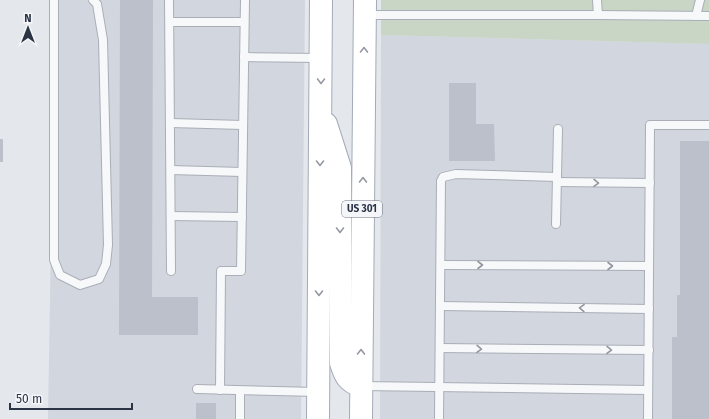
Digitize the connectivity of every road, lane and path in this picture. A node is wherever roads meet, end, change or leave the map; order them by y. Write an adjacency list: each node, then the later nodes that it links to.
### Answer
1 (54, 0): 2 (lane)
2 (94, 0)
3 (169, 0): 12 (lane)
4 (245, 0): 13 (lane)
5 (321, 0): 15 (main road)
6 (597, 0): 9 (lane)
7 (700, 0): 10 (lane)
8 (365, 8): 9 (lane); 35 (main road, US 301, one-way to 8)
9 (598, 15): 10 (lane)
10 (696, 16): 11 (lane)
11 (709, 16)
12 (170, 22): 13 (lane); 17 (lane)
13 (244, 22): 14 (lane)
14 (244, 57): 15 (lane); 18 (lane)
15 (321, 58): 16 (main road, one-way to 16)
16 (320, 110): 35 (main road, one-way to 35); 41 (main road, one-way to 41)
17 (171, 123): 18 (lane); 21 (lane)
18 (243, 125): 22 (lane)
19 (709, 125): 24 (lane)
20 (558, 129): 23 (lane)
21 (171, 170): 22 (lane); 25 (lane)
22 (242, 172): 26 (lane)
23 (557, 180): 24 (lane, one-way to 24); 27 (lane); 28 (lane)
24 (650, 183): 29 (lane)
25 (171, 216): 26 (lane); 30 (lane)
26 (242, 217): 38 (lane)
27 (556, 224)
28 (441, 265): 29 (lane, one-way to 29); 31 (lane)
29 (649, 266): 32 (lane)
30 (171, 271)
31 (441, 306): 32 (lane, one-way to 31); 33 (lane)
32 (649, 309): 34 (lane)
33 (440, 348): 34 (lane, one-way to 34); 36 (lane)
34 (649, 350): 39 (lane)
35 (360, 386): 36 (lane); 44 (main road, US 301)
36 (440, 388): 39 (lane); 45 (lane)
37 (198, 389): 38 (lane)
38 (220, 390): 40 (lane)
39 (648, 390): 46 (lane)
40 (240, 391): 41 (lane); 42 (lane)
41 (319, 392): 43 (main road)
42 (240, 419)
43 (318, 419)
44 (361, 419)
45 (440, 419)
46 (648, 419)

